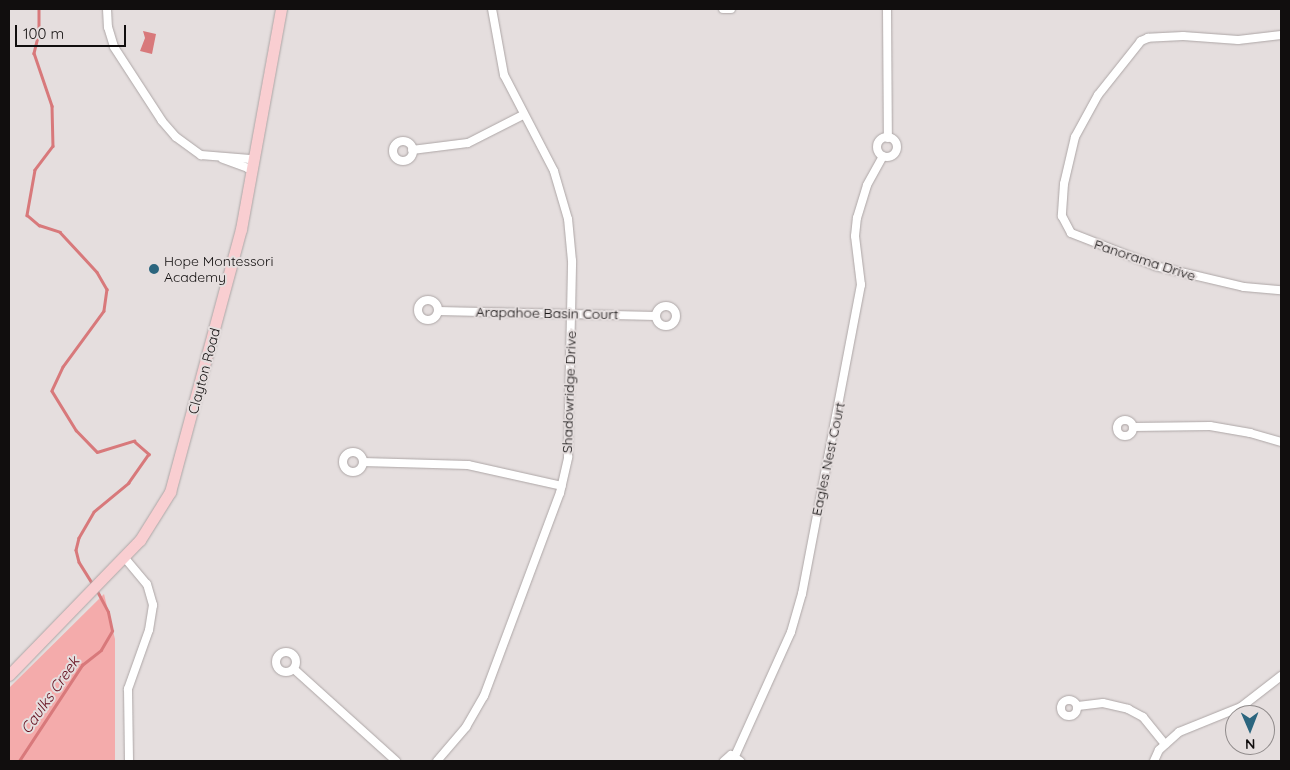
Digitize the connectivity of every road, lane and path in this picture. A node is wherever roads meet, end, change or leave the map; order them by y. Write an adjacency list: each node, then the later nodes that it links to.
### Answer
1 (107, 9): 12 (street)
2 (281, 9): 12 (main road, Clayton Road)
3 (492, 9): 8 (street, Shadowridge Drive)
4 (723, 9): 5 (street)
5 (731, 9)
6 (887, 9): 9 (street, Eagles Nest Court)
7 (1281, 35): 13 (street, Panorama Drive)
8 (523, 115): 10 (street); 15 (street, Shadowridge Drive)
9 (888, 138): 11 (street, Eagles Nest Court); 11 (street, Eagles Nest Court)
10 (412, 150)
11 (883, 156): 27 (street, Eagles Nest Court)
12 (254, 165): 21 (main road, Clayton Road)
13 (1281, 290)
14 (438, 311): 15 (street, Arapahoe Basin Court)
15 (571, 314): 16 (street, Arapahoe Basin Court); 20 (street, Shadowridge Drive)
16 (656, 316)
17 (1133, 427): 18 (street)
18 (1281, 442)
19 (363, 462): 20 (street)
20 (562, 486): 30 (street, Shadowridge Drive)
21 (124, 557): 23 (main road, Clayton Road); 28 (street)
22 (295, 670): 29 (street)
23 (9, 676)
24 (1281, 676): 26 (street)
25 (1078, 706): 26 (street)
26 (1165, 744): 32 (street)
27 (738, 758): 31 (street, Eagles Nest Court)
28 (130, 761)
29 (396, 761)
30 (437, 761)
31 (724, 761)
32 (1154, 761)

